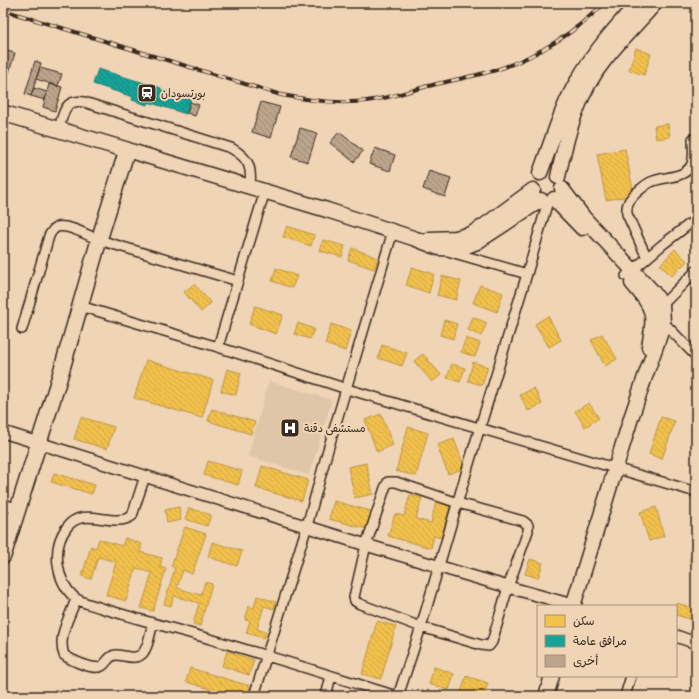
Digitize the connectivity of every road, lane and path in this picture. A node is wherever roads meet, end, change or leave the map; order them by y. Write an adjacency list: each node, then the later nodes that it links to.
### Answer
1 (638, 3): 9 (main road)
2 (655, 3): 9 (main road)
3 (3, 113): 4 (highway)
4 (59, 129): 6 (highway); 7 (street)
5 (693, 139): 16 (street)
6 (127, 150): 7 (main road); 14 (highway)
7 (250, 186): 8 (main road)
8 (265, 191): 11 (main road); 20 (street)
9 (550, 193): 12 (main road); 18 (main road); 19 (street)
10 (696, 220): 16 (street)
11 (393, 231): 13 (main road); 26 (street)
12 (474, 238): 13 (main road); 15 (main road)
13 (416, 239): 15 (main road)
14 (99, 240): 20 (street); 21 (highway); 23 (street)
15 (439, 248): 19 (street)
16 (647, 258): 18 (street)
17 (696, 271): 22 (street)
18 (630, 273): 22 (main road)
19 (527, 274): 27 (street)
20 (238, 281): 24 (street)
21 (80, 306): 24 (street); 29 (highway)
22 (659, 314): 25 (street); 30 (main road)
23 (22, 329)
24 (218, 347): 26 (street)
25 (696, 356)
26 (347, 389): 27 (street); 36 (street)
27 (480, 427): 30 (street); 33 (street)
28 (3, 432): 29 (street)
29 (38, 443): 31 (street); 35 (highway)
30 (615, 469): 32 (street); 43 (main road)
31 (145, 476): 36 (street); 41 (street)
32 (696, 492)
33 (458, 503): 37 (street); 39 (street); 40 (street)
34 (3, 504): 35 (street)
35 (17, 508): 38 (highway)
36 (307, 526): 37 (street); 48 (street)
37 (366, 545): 39 (street); 45 (street)
38 (3, 556)
39 (439, 566): 40 (street); 45 (street)
40 (508, 587): 42 (street); 45 (street)
41 (76, 599): 44 (street); 44 (street)
42 (571, 605)
43 (574, 605)
44 (153, 623): 48 (street)
45 (421, 627): 54 (street)
46 (677, 636): 47 (street)
47 (696, 643)
48 (267, 656): 49 (street); 52 (street)
49 (331, 676): 53 (street); 54 (street)
50 (552, 677): 55 (main road)
51 (631, 677): 56 (street)
52 (254, 696)
53 (326, 696)
54 (397, 696)
55 (546, 696)
56 (625, 696)

